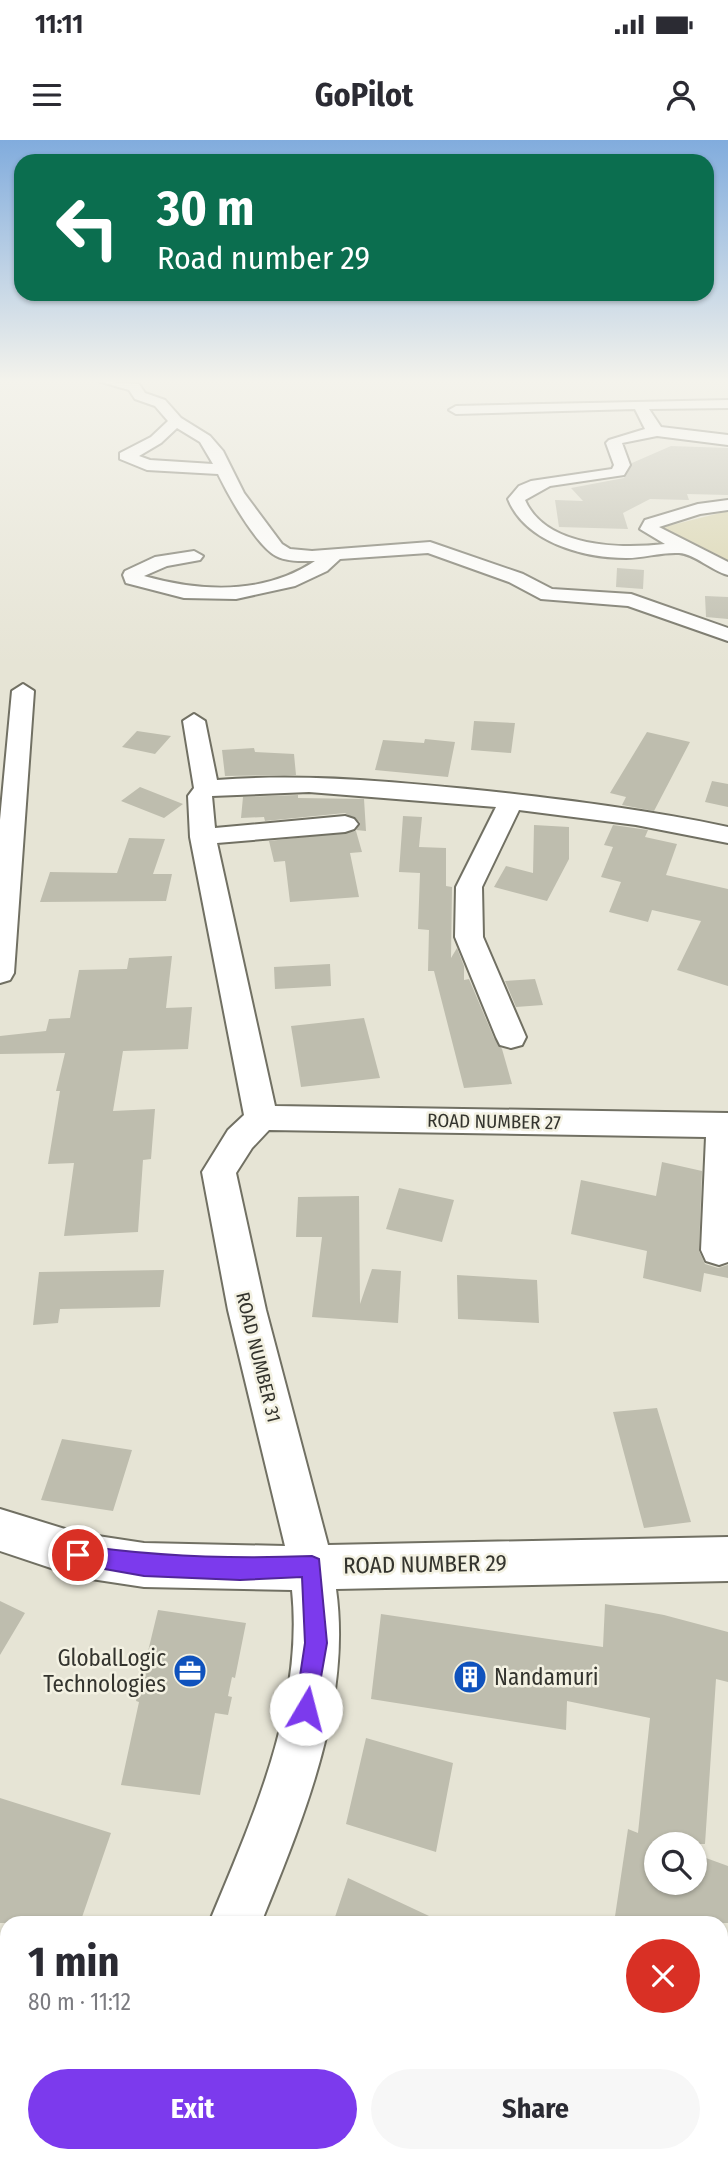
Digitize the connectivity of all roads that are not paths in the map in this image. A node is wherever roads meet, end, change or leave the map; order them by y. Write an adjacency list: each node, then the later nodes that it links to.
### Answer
1 (227, 475): 7 (street)
2 (594, 475): 6 (street)
3 (659, 501): 5 (street)
4 (728, 505): 5 (street)
5 (698, 509): 6 (street)
6 (681, 547): 9 (street)
7 (335, 554): 8 (street); 10 (street)
8 (194, 556)
9 (728, 569)
10 (728, 635)
11 (23, 691): 14 (street)
12 (194, 722): 13 (street)
13 (203, 792): 15 (street); 18 (street)
14 (7, 800): 19 (street)
15 (511, 801): 17 (street); 20 (street)
16 (345, 824): 18 (street)
17 (728, 835)
18 (203, 837): 21 (street)
19 (0, 973)
20 (510, 1037)
21 (261, 1118): 22 (street, ROAD NUMBER 27); 26 (street, ROAD NUMBER 31)
22 (726, 1125): 23 (street)
23 (719, 1250)
24 (0, 1530): 26 (street, ROAD NUMBER 29)
25 (728, 1559): 26 (street, ROAD NUMBER 29)
26 (312, 1566): 27 (street, ROAD NUMBER 31)
27 (238, 1916)

